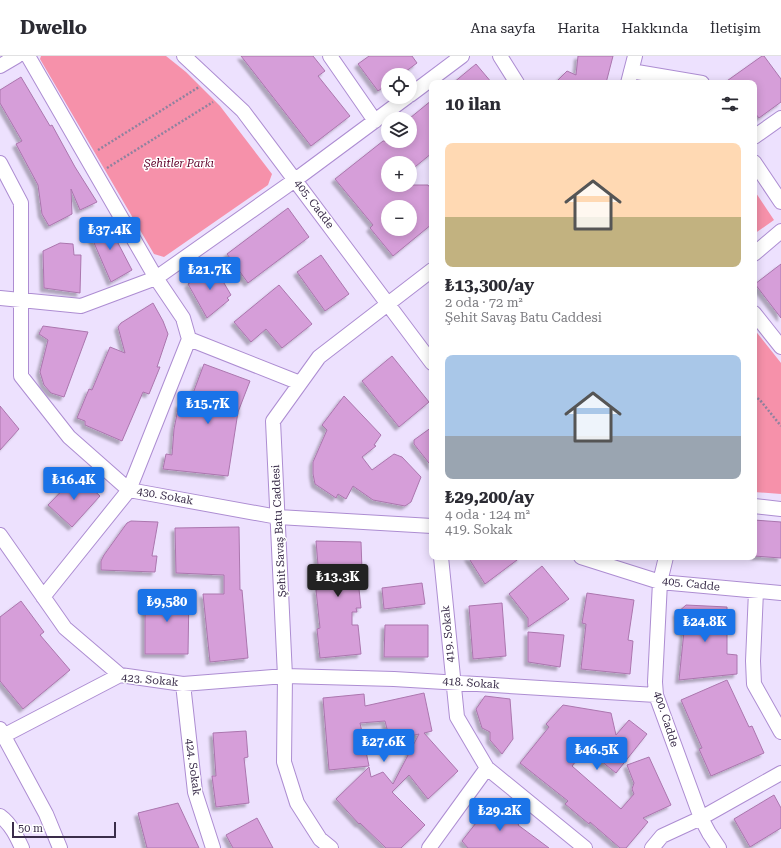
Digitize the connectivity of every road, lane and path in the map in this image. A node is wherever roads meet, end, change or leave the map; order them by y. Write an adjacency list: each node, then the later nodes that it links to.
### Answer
1 (17, 56): 8 (street)
2 (28, 56): 21 (street)
3 (184, 56): 10 (street, 405. Cadde)
4 (330, 56): 19 (street)
5 (462, 56): 11 (street)
6 (500, 56): 12 (street)
7 (635, 56): 9 (street)
8 (0, 66)
9 (629, 77): 13 (street)
10 (209, 80): 16 (street, 405. Cadde); 21 (path)
11 (430, 80)
12 (515, 80)
13 (666, 80)
14 (429, 81): 15 (street)
15 (417, 90)
16 (225, 95): 24 (path); 25 (street, 405. Cadde)
17 (398, 104): 19 (street)
18 (781, 118): 20 (street)
19 (375, 121): 25 (street)
20 (757, 135)
21 (87, 156): 24 (street)
22 (0, 163): 32 (street, 430. Sokak)
23 (757, 166): 26 (street)
24 (97, 175): 30 (street)
25 (295, 180): 30 (street); 33 (street, 405. Cadde)
26 (781, 202)
27 (781, 231): 28 (street)
28 (757, 251)
29 (429, 272): 33 (street, Şehit Savaş Batu Caddesi)
30 (156, 278): 32 (street); 35 (street)
31 (0, 298): 32 (street)
32 (20, 299): 41 (street, 430. Sokak)
33 (388, 304): 37 (street, 405. Cadde); 38 (street, Şehit Savaş Batu Caddesi)
34 (757, 317): 36 (street)
35 (190, 339): 38 (street); 41 (street)
36 (781, 347)
37 (429, 359)
38 (300, 383): 44 (street, Şehit Savaş Batu Caddesi)
39 (757, 398): 40 (path)
40 (781, 426)
41 (129, 490): 44 (street, 430. Sokak); 53 (street)
42 (757, 506): 43 (street)
43 (781, 509)
44 (278, 517): 45 (street, 430. Sokak); 55 (street, Şehit Savaş Batu Caddesi)
45 (429, 526)
46 (0, 535): 53 (street)
47 (441, 560): 56 (street, 419. Sokak)
48 (590, 560): 50 (street, 405. Cadde)
49 (665, 560): 50 (street, 400. Cadde)
50 (660, 582): 51 (street, 405. Cadde); 58 (street, 400. Cadde)
51 (756, 591): 52 (street, 405. Cadde); 60 (street)
52 (781, 593)
53 (43, 597): 54 (street)
54 (120, 675): 57 (street, 423. Sokak); 59 (street, 423. Sokak)
55 (285, 676): 56 (street, 418. Sokak); 57 (street, 423. Sokak); 68 (street, Şehit Savaş Batu Caddesi)
56 (452, 682): 58 (street, 418. Sokak); 61 (street, 419. Sokak)
57 (183, 684): 67 (street, 424. Sokak)
58 (656, 695): 64 (street, 400. Cadde)
59 (2, 732): 66 (street)
60 (781, 732)
61 (487, 768): 69 (street); 70 (street, 419. Sokak)
62 (781, 773): 64 (street)
63 (0, 816): 65 (street)
64 (701, 818): 71 (street); 72 (street, 400. Cadde)
65 (22, 848)
66 (60, 848)
67 (213, 848)
68 (331, 848)
69 (429, 848)
70 (585, 848)
71 (652, 848)
72 (719, 848)

